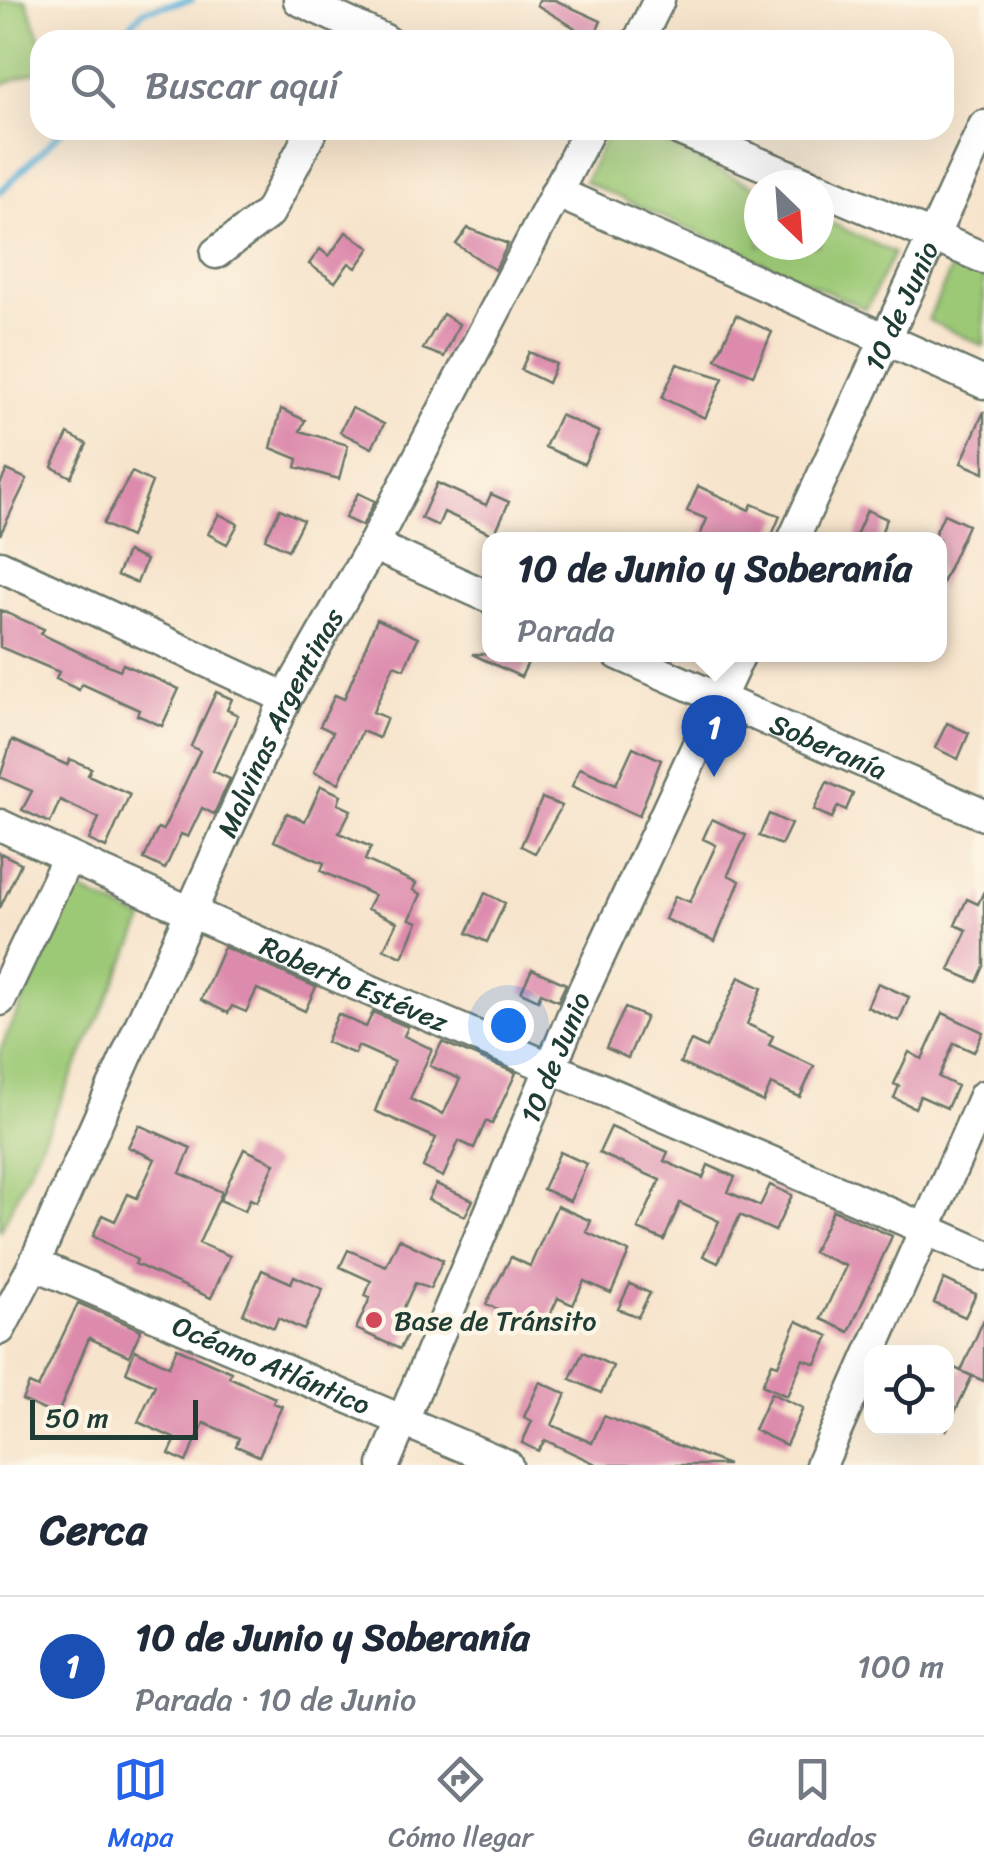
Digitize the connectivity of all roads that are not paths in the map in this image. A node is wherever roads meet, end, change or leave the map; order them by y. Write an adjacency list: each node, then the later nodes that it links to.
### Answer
1 (299, 0): 3 (street)
2 (659, 0): 4 (street)
3 (355, 30)
4 (644, 30)
5 (984, 126): 12 (street, 10 de Junio)
6 (307, 140): 13 (street)
7 (584, 140): 10 (street, Malvinas Argentinas)
8 (704, 140): 9 (street)
9 (775, 170)
10 (556, 192): 15 (street); 18 (street, Malvinas Argentinas)
11 (834, 194): 12 (street)
12 (936, 237): 14 (street); 15 (street, 10 de Junio)
13 (216, 253)
14 (984, 258)
15 (885, 342): 16 (street); 17 (street, 10 de Junio)
16 (984, 383)
17 (798, 532)
18 (373, 545): 20 (street); 23 (street, Malvinas Argentinas)
19 (0, 566): 23 (street)
20 (482, 594)
21 (636, 662): 24 (street, Soberanía)
22 (736, 662): 24 (street, 10 de Junio)
23 (286, 698): 28 (street, Malvinas Argentinas)
24 (719, 700): 25 (street, Soberanía); 30 (street, 10 de Junio)
25 (984, 814)
26 (0, 825): 27 (street, Roberto Estévez)
27 (68, 857): 28 (street, Roberto Estévez); 29 (street)
28 (188, 911): 30 (street, Roberto Estévez); 34 (street, Malvinas Argentinas)
29 (0, 1000)
30 (551, 1064): 32 (street, Roberto Estévez); 36 (street, 10 de Junio)
31 (984, 1096): 32 (street)
32 (923, 1228): 33 (street, Roberto Estévez); 39 (street)
33 (984, 1256)
34 (34, 1264): 35 (street, Malvinas Argentinas); 36 (street, Océano Atlántico)
35 (0, 1329)
36 (404, 1420): 37 (street, 10 de Junio); 38 (street, Océano Atlántico)
37 (384, 1465)
38 (507, 1465)
39 (821, 1465)

